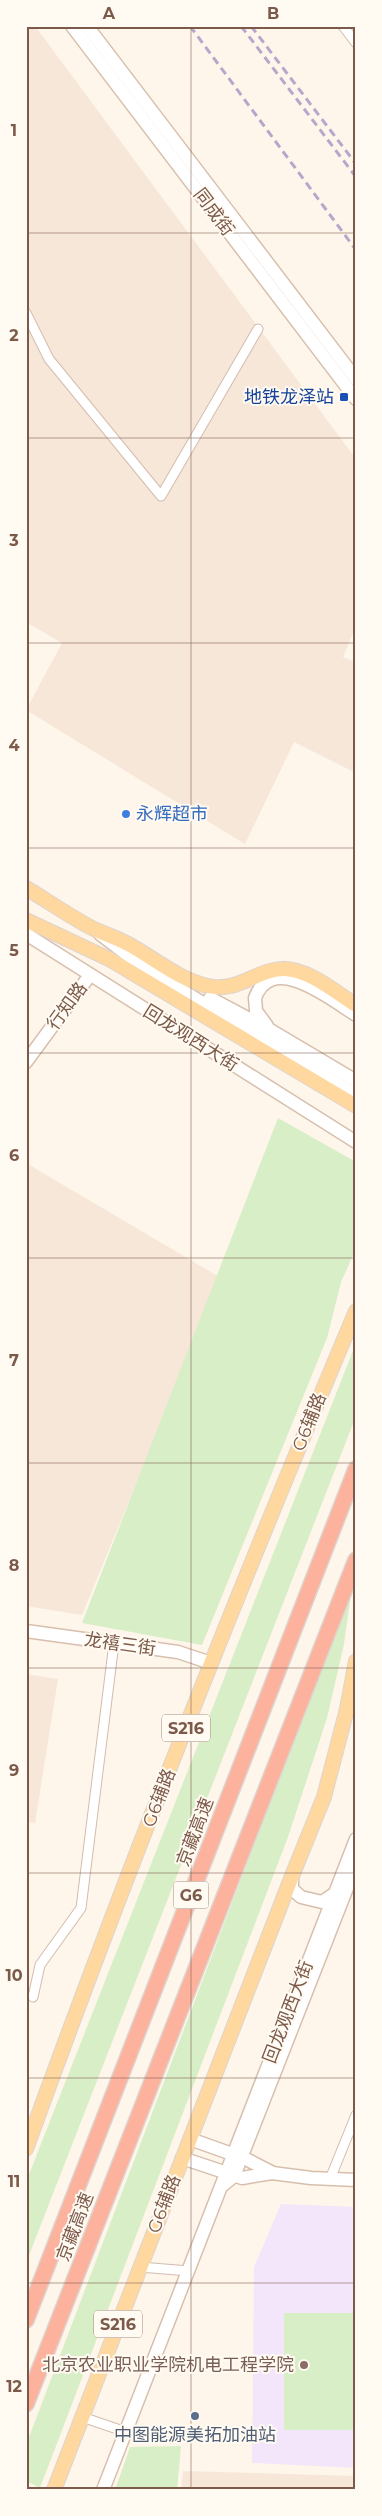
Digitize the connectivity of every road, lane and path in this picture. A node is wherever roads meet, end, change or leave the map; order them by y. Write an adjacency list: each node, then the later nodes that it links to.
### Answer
1 (72, 26): 8 (main road, 同成街)
2 (87, 26): 7 (main road, 同成街)
3 (343, 26): 4 (street)
4 (356, 43)
5 (26, 313): 6 (street)
6 (258, 329)
7 (356, 379)
8 (356, 398)
9 (26, 888): 11 (main road, 回龙观西大街)
10 (26, 920): 21 (main road, 回龙观西大街)
11 (83, 922): 13 (main road, 回龙观西大街); 15 (main road)
12 (26, 934): 14 (main road, 回龙观西大街)
13 (100, 935): 17 (main road, 回龙观西大街); 20 (main road, 回龙观西大街)
14 (90, 975): 18 (main road, 行知路); 22 (main road, 回龙观西大街)
15 (356, 1005)
16 (356, 1015): 17 (main road)
17 (270, 1030): 19 (main road, 回龙观西大街)
18 (26, 1062)
19 (356, 1081)
20 (356, 1094)
21 (356, 1106)
22 (356, 1142)
23 (356, 1311): 29 (main road, G6辅路 / S216)
24 (356, 1469): 46 (highway, 京藏高速 / G6)
25 (356, 1560): 47 (highway, 京藏高速 / G6)
26 (26, 1631): 27 (main road, 龙禧三街)
27 (114, 1643): 29 (main road, 龙禧三街); 34 (street)
28 (356, 1661): 32 (main road, G6辅路 / S216)
29 (211, 1663): 37 (main road, G6辅路 / S216)
30 (356, 1839): 33 (main road, 回龙观西大街)
31 (356, 1865): 38 (main road, 回龙观西大街)
32 (292, 1876): 33 (main road); 36 (main road, G6辅路 / S216)
33 (335, 1891): 38 (main road, 回龙观西大街)
34 (33, 1997)
35 (356, 2115): 42 (street)
36 (190, 2138): 38 (main road); 39 (main road, G6辅路 / S216)
37 (26, 2149)
38 (237, 2156): 40 (main road); 41 (main road, 回龙观西大街)
39 (182, 2158): 41 (main road); 44 (main road, G6辅路 / S216)
40 (277, 2174): 41 (main road); 42 (main road)
41 (227, 2178): 45 (main road, 回龙观西大街)
42 (330, 2179): 43 (main road)
43 (356, 2180)
44 (140, 2267): 45 (street); 48 (main road, G6辅路 / S216)
45 (189, 2271): 49 (main road, 回龙观西大街)
46 (26, 2320)
47 (26, 2404)
48 (82, 2417): 49 (street); 50 (main road, G6辅路 / S216)
49 (126, 2432): 51 (main road, 回龙观西大街)
50 (54, 2490)
51 (103, 2490)

